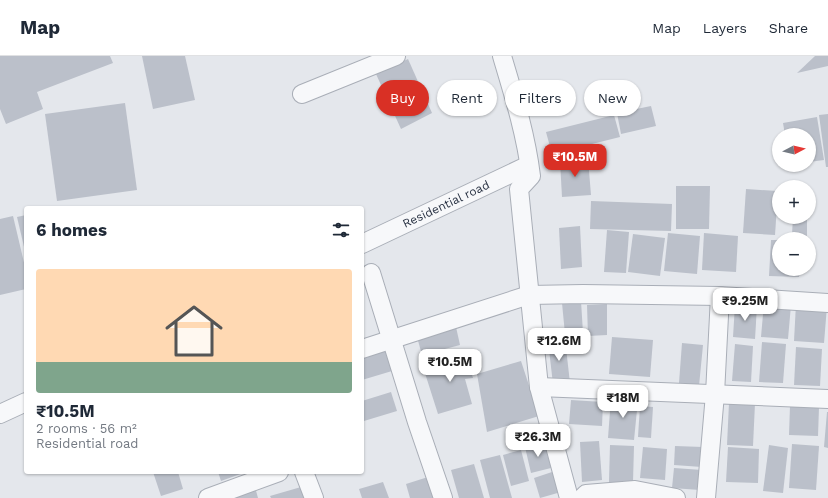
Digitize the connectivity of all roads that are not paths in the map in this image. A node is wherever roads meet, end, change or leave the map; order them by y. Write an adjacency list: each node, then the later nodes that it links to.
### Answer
1 (396, 56): 3 (street)
2 (502, 56): 4 (street)
3 (302, 94)
4 (529, 165): 5 (street, Residential road); 7 (street)
5 (364, 243)
6 (371, 273): 10 (street)
7 (529, 296): 8 (street); 10 (street); 12 (street)
8 (720, 296): 9 (street); 13 (street)
9 (828, 303)
10 (392, 339): 11 (street); 21 (street)
11 (364, 348)
12 (539, 387): 13 (street); 22 (street)
13 (715, 394): 14 (street); 25 (street)
14 (828, 399)
15 (24, 403): 16 (street)
16 (0, 414)
17 (274, 474): 19 (street)
18 (305, 474): 20 (street)
19 (208, 498)
20 (314, 498)
21 (443, 498)
22 (569, 498)
23 (582, 498): 24 (street)
24 (676, 498)
25 (706, 498)

